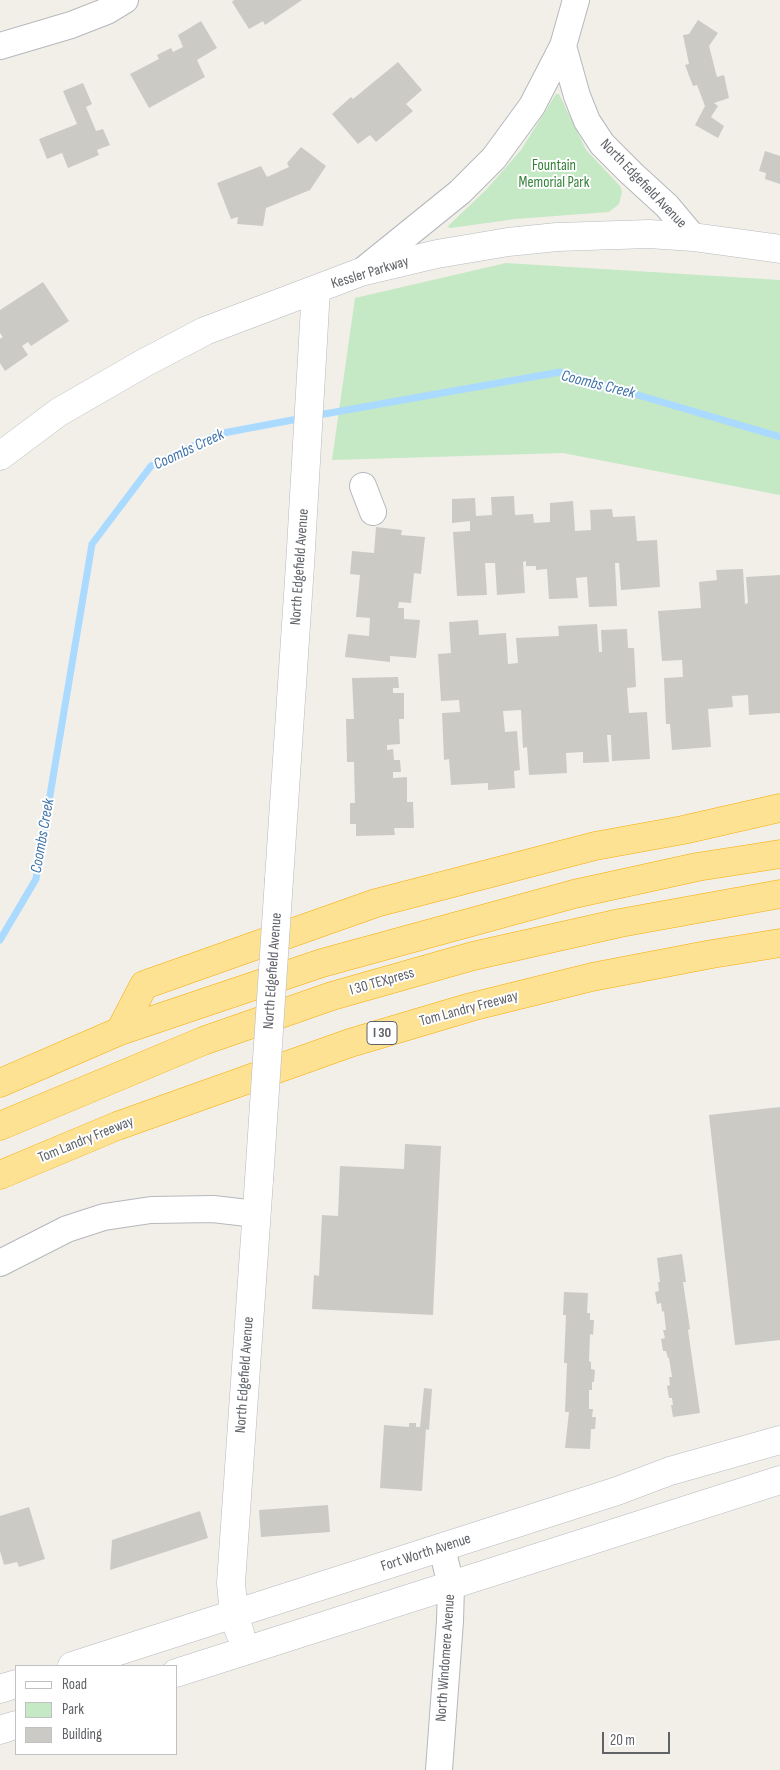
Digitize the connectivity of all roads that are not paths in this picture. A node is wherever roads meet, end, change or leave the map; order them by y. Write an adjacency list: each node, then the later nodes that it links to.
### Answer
1 (125, 0): 3 (street)
2 (576, 0): 4 (street)
3 (0, 46)
4 (563, 46): 5 (street, North Edgefield Avenue); 7 (street)
5 (693, 237): 6 (street, Kessler Parkway); 7 (street, Kessler Parkway)
6 (780, 249)
7 (361, 272): 8 (street, Kessler Parkway)
8 (316, 289): 9 (street, Kessler Parkway); 20 (street, North Edgefield Avenue, bridge)
9 (0, 456)
10 (363, 486): 11 (street)
11 (373, 512)
12 (780, 808): 16 (highway)
13 (780, 854): 16 (highway)
14 (780, 894): 18 (highway, I 30 TEXpress)
15 (780, 942): 19 (highway, Tom Landry Freeway / I 30)
16 (120, 1030): 17 (highway)
17 (0, 1083)
18 (0, 1126)
19 (0, 1175)
20 (256, 1214): 21 (street); 28 (street, North Edgefield Avenue)
21 (0, 1263)
22 (780, 1440): 23 (street, Fort Worth Avenue)
23 (670, 1472): 25 (street); 26 (street, Fort Worth Avenue)
24 (780, 1480): 25 (street)
25 (682, 1510): 27 (street)
26 (442, 1548): 27 (street, North Windomere Avenue); 28 (street, Fort Worth Avenue)
27 (451, 1586): 29 (street); 36 (street, North Windomere Avenue)
28 (234, 1615): 29 (street, North Edgefield Avenue); 30 (street, Fort Worth Avenue)
29 (246, 1651): 31 (street)
30 (75, 1665)
31 (178, 1672)
32 (15, 1684): 33 (street)
33 (0, 1689)
34 (15, 1725): 35 (street)
35 (0, 1730)
36 (438, 1770)

